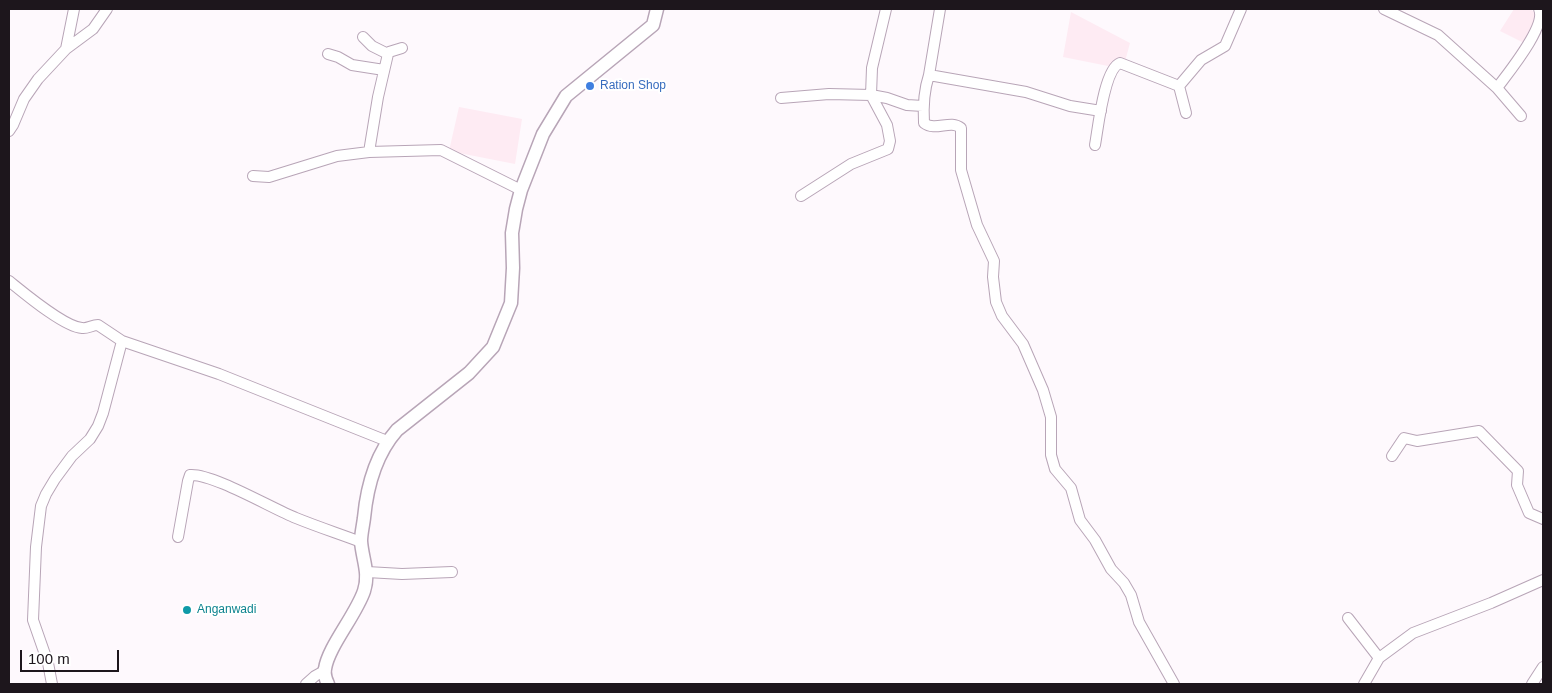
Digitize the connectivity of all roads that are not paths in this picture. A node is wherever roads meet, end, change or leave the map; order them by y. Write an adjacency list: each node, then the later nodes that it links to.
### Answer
1 (74, 9): 11 (street)
2 (107, 9): 11 (street)
3 (657, 9): 28 (main road)
4 (886, 9): 18 (street)
5 (940, 9): 15 (street)
6 (1241, 9): 16 (street)
7 (1384, 9): 17 (street)
8 (1539, 9): 17 (street)
9 (363, 37): 13 (street)
10 (402, 48): 13 (street)
11 (66, 49): 24 (street)
12 (328, 54): 14 (street)
13 (388, 54): 14 (street)
14 (384, 70): 26 (street)
15 (930, 75): 20 (street); 21 (street)
16 (1179, 86): 21 (street); 22 (street)
17 (1497, 88): 23 (street)
18 (871, 95): 19 (street); 20 (street); 29 (street)
19 (781, 98)
20 (923, 106): 47 (street)
21 (1101, 111): 25 (street)
22 (1186, 113)
23 (1522, 116)
24 (9, 131)
25 (1095, 145)
26 (369, 152): 27 (street); 28 (street)
27 (253, 176)
28 (521, 190): 32 (main road)
29 (801, 196)
30 (9, 281): 31 (street)
31 (122, 341): 32 (street); 44 (street)
32 (387, 441): 36 (main road)
33 (1392, 456): 34 (street)
34 (1543, 519)
35 (178, 537): 36 (street)
36 (361, 542): 37 (main road)
37 (367, 572): 38 (street); 43 (main road)
38 (452, 572)
39 (1543, 580): 41 (street)
40 (1348, 618): 41 (street)
41 (1379, 658): 48 (street)
42 (1543, 667): 49 (street)
43 (324, 671): 45 (street); 46 (main road)
44 (52, 684)
45 (306, 684)
46 (328, 684)
47 (1174, 684)
48 (1364, 684)
49 (1532, 684)

